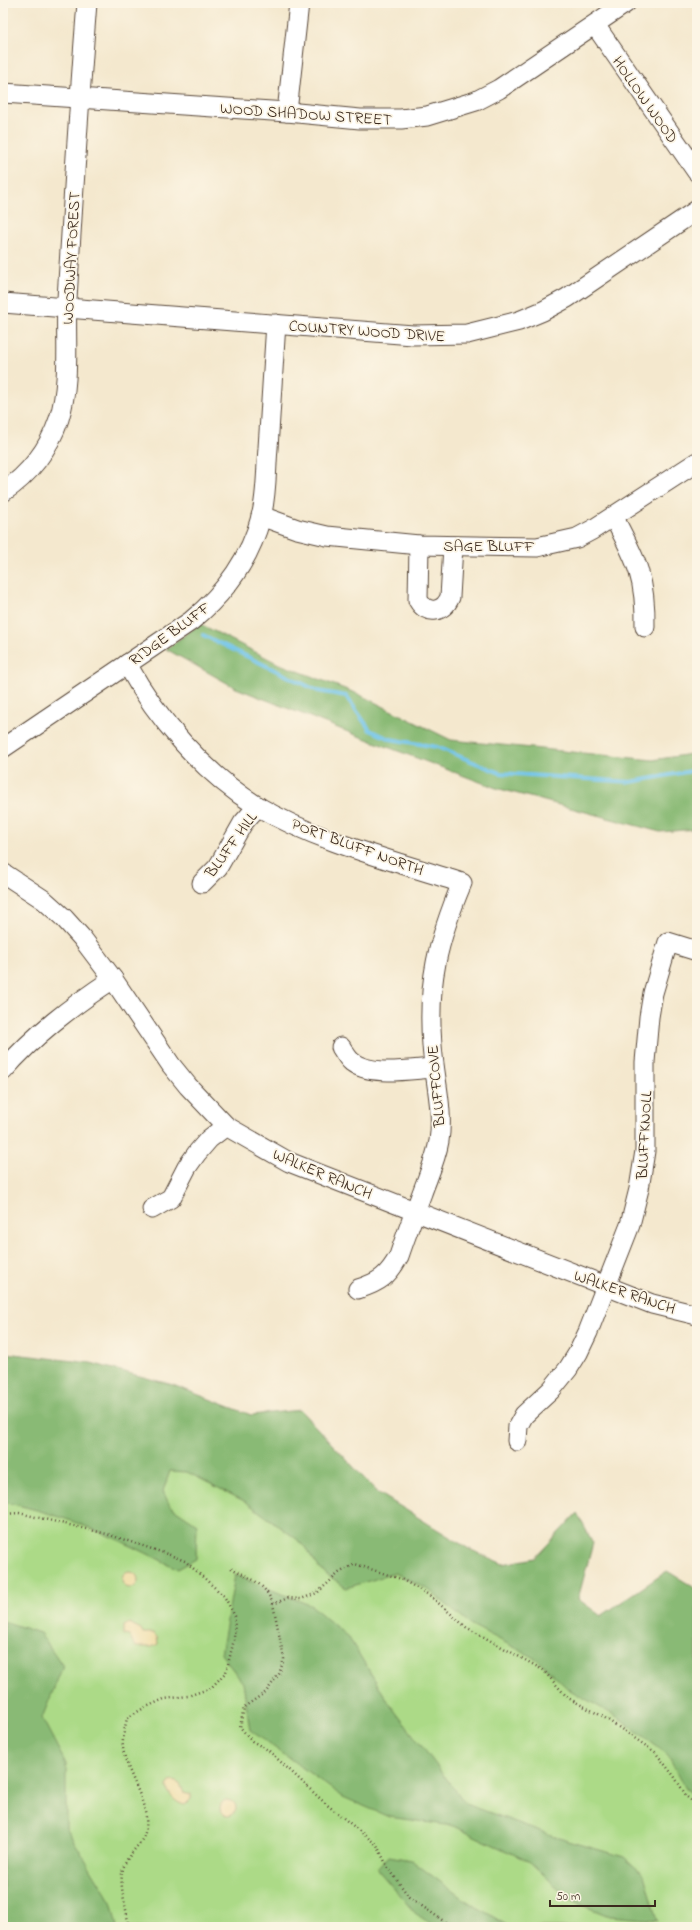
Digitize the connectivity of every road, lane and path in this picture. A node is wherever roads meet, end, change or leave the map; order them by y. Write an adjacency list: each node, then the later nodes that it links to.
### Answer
1 (87, 3): 6 (street, WOODWAY FOREST)
2 (299, 3): 7 (street)
3 (626, 3): 4 (street, WOOD SHADOW STREET)
4 (595, 25): 7 (street, WOOD SHADOW STREET); 8 (street, HOLLOW WOOD)
5 (3, 93): 6 (street, WOOD SHADOW STREET)
6 (80, 99): 7 (street, WOOD SHADOW STREET); 11 (street, WOODWAY FOREST)
7 (287, 112)
8 (697, 172)
9 (697, 210): 12 (street, COUNTRY WOOD DRIVE)
10 (3, 303): 11 (street, COUNTRY WOOD DRIVE)
11 (67, 308): 12 (street, COUNTRY WOOD DRIVE); 14 (street, WOODWAY FOREST)
12 (276, 324): 15 (street, RIDGE BLUFF)
13 (697, 462): 16 (street, SAGE BLUFF)
14 (3, 492)
15 (261, 516): 17 (street, SAGE BLUFF); 20 (street, RIDGE BLUFF)
16 (614, 518): 18 (street, SAGE BLUFF); 19 (street)
17 (419, 545): 18 (street, SAGE BLUFF); 18 (street)
18 (453, 546)
19 (645, 627)
20 (127, 664): 21 (street, RIDGE BLUFF); 22 (street, PORT BLUFF NORTH)
21 (3, 748)
22 (258, 806): 24 (street, BLUFF HILL); 25 (street, PORT BLUFF NORTH)
23 (3, 873): 27 (street, WALKER RANCH)
24 (202, 883)
25 (462, 883): 29 (street, BLUFFCOVE)
26 (697, 951): 34 (street, BLUFFKNOLL)
27 (113, 979): 30 (street); 31 (street, WALKER RANCH)
28 (341, 1047): 29 (street)
29 (434, 1068): 33 (street, BLUFFCOVE)
30 (3, 1071)
31 (226, 1126): 32 (street); 33 (street, WALKER RANCH)
32 (152, 1210)
33 (415, 1211): 34 (street, WALKER RANCH); 35 (street, BLUFFCOVE)
34 (607, 1286): 36 (street, WALKER RANCH); 37 (street, BLUFFKNOLL)
35 (358, 1289)
36 (697, 1315)
37 (517, 1441)
38 (3, 1514): 42 (path)
39 (231, 1568): 40 (path)
40 (273, 1604): 41 (path); 43 (path)
41 (697, 1805)
42 (128, 1927)
43 (452, 1927)

